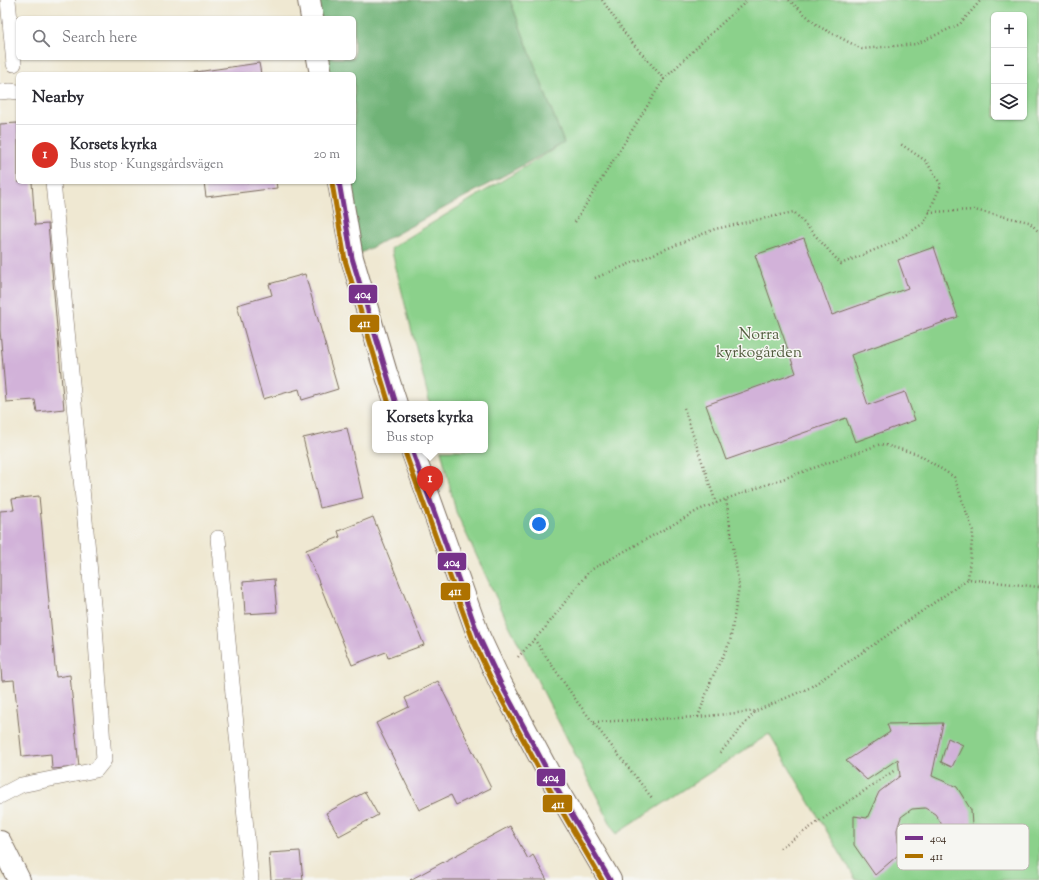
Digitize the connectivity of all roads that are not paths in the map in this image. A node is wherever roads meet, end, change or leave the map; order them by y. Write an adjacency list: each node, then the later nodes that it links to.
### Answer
1 (8, 0): 5 (lane)
2 (308, 0): 3 (street)
3 (312, 16)
4 (318, 60): 6 (street)
5 (14, 64)
6 (321, 72)
7 (0, 92): 8 (lane)
8 (16, 92)
9 (53, 184): 14 (lane)
10 (339, 184): 11 (street)
11 (395, 401)
12 (413, 453): 18 (street)
13 (218, 538): 17 (lane)
14 (0, 796)
15 (0, 842): 16 (street)
16 (19, 880)
17 (251, 880)
18 (610, 880)

